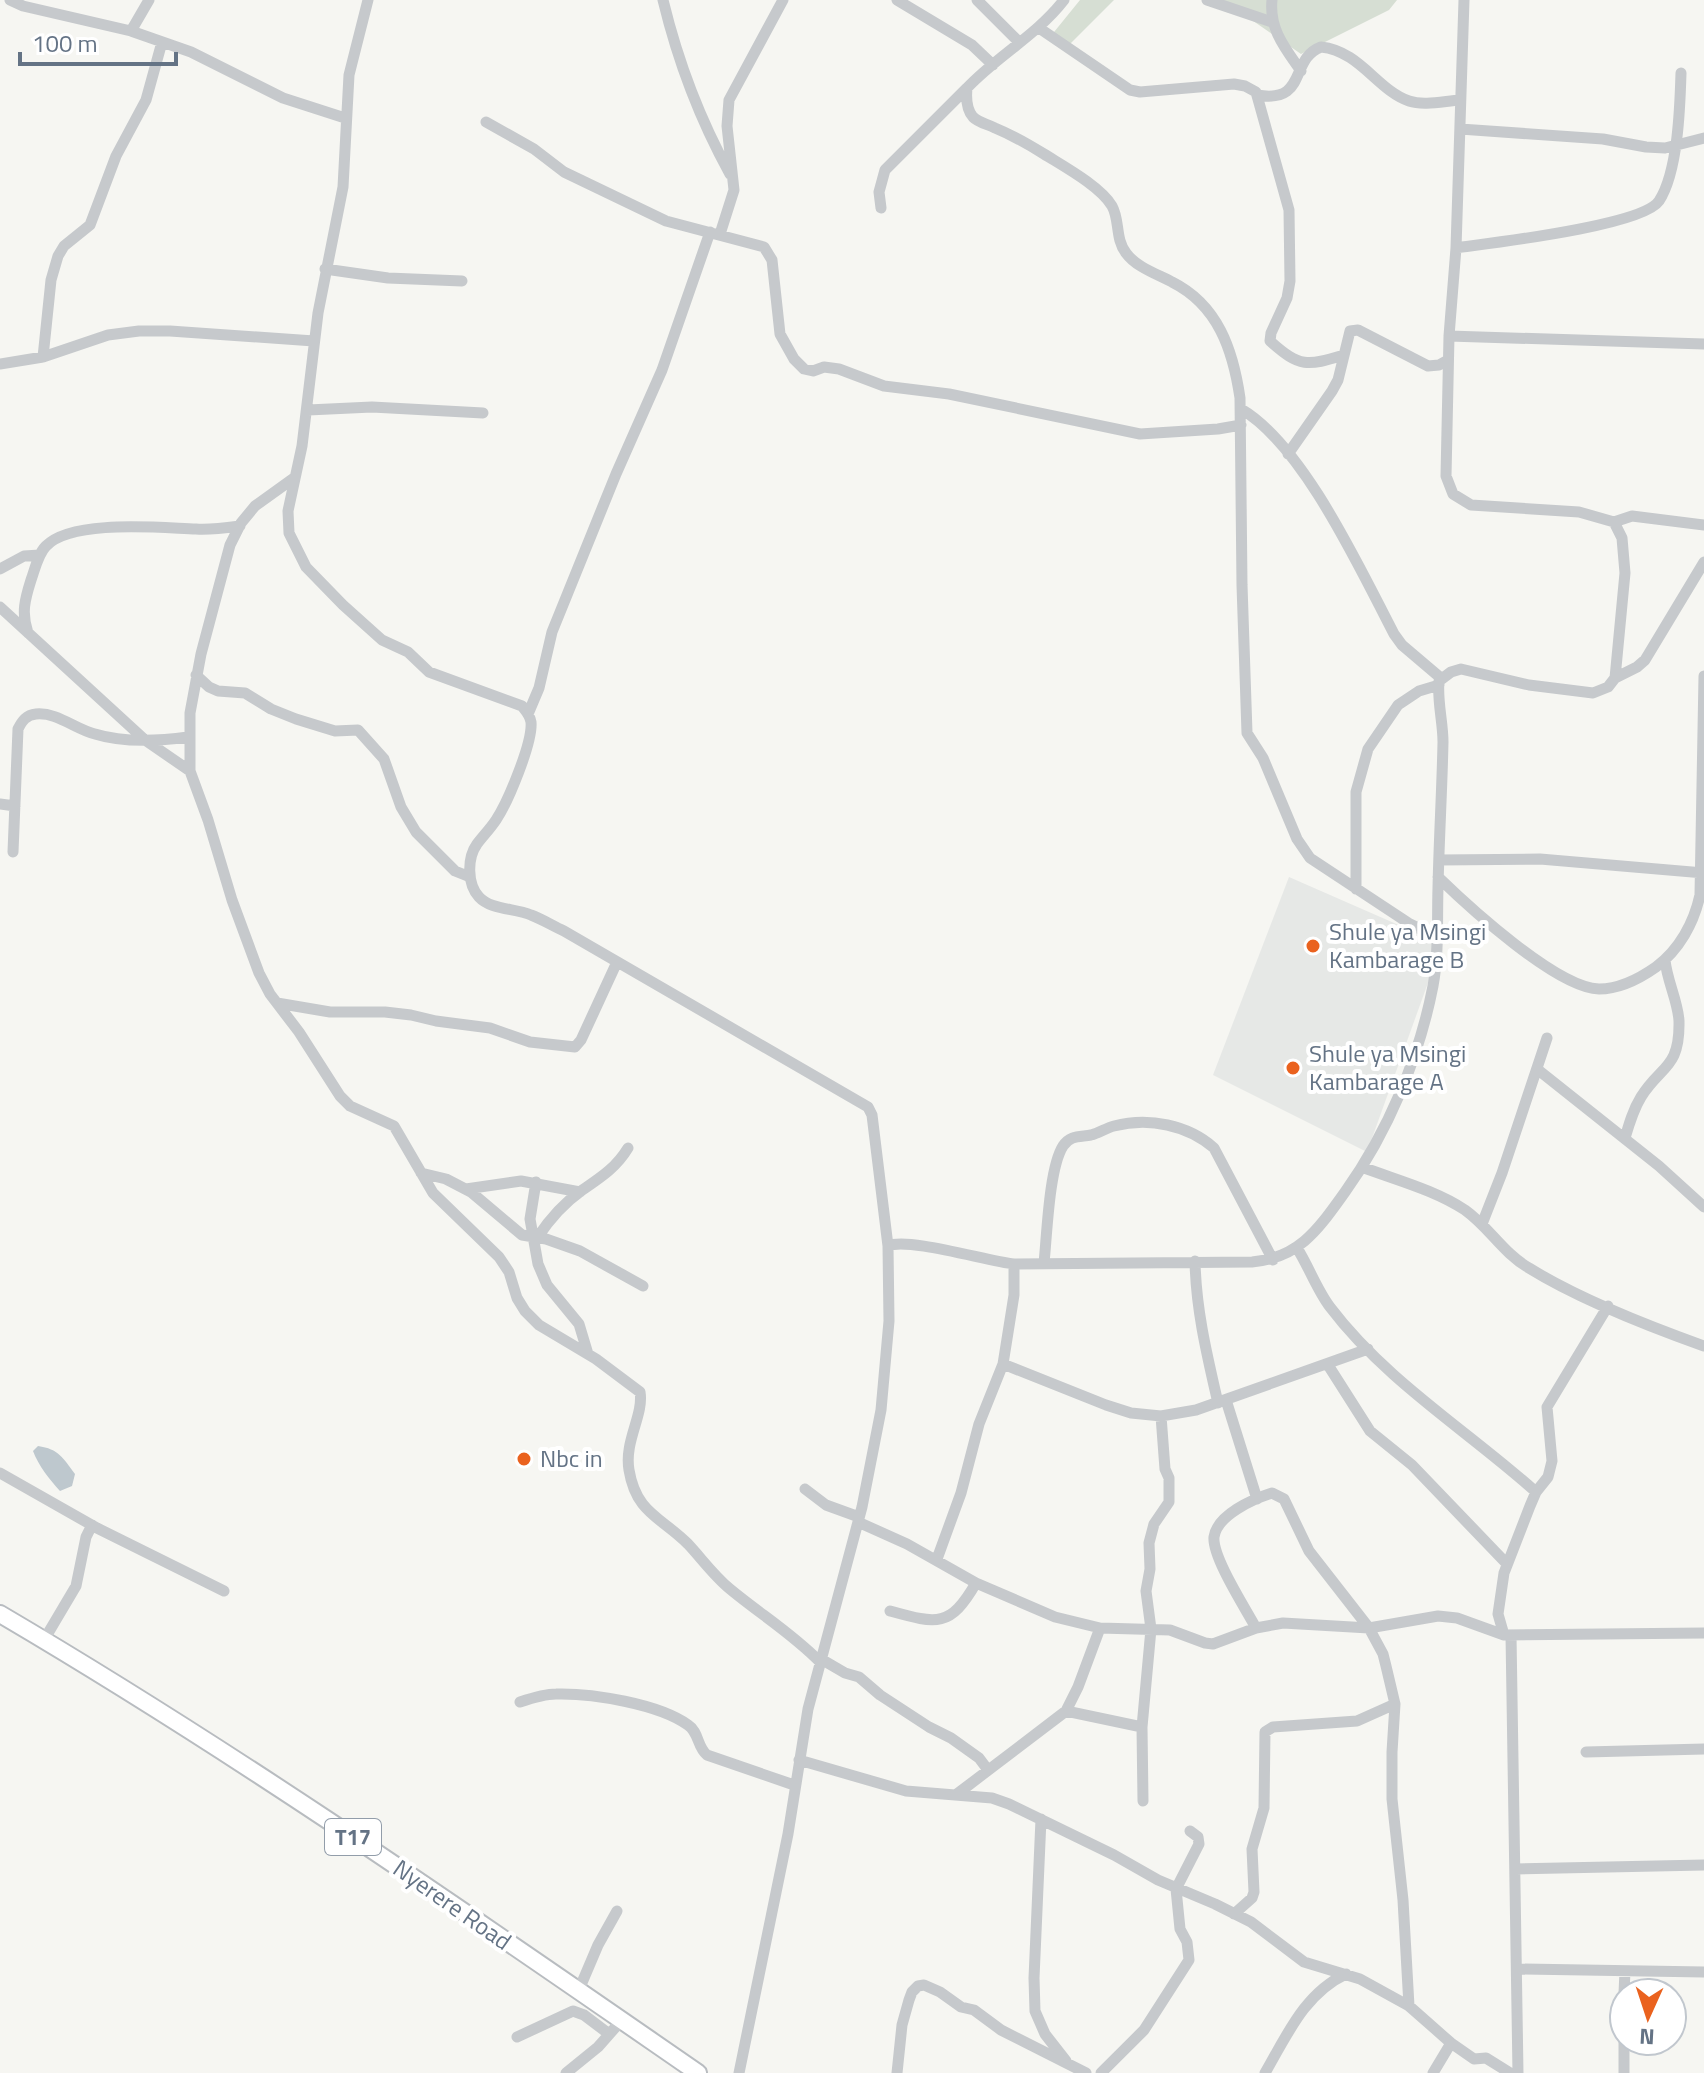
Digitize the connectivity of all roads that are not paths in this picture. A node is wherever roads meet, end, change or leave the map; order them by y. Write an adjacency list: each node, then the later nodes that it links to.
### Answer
1 (10, 0): 12 (street)
2 (149, 0): 15 (street)
3 (368, 0): 24 (street)
4 (663, 0): 29 (street)
5 (783, 0): 29 (street)
6 (897, 0): 18 (street)
7 (977, 0): 17 (street)
8 (1064, 0): 14 (street)
9 (1207, 0): 13 (street)
10 (1272, 0): 13 (street)
11 (1464, 0): 23 (street)
12 (26, 3): 15 (street)
13 (1272, 22): 19 (street)
14 (1039, 28): 17 (street); 22 (street)
15 (131, 31): 16 (street)
16 (162, 42): 24 (street); 39 (street)
17 (1019, 42): 18 (street)
18 (993, 65): 21 (street)
19 (1301, 71): 22 (street); 23 (street)
20 (1681, 73): 28 (street)
21 (967, 88): 30 (street); 42 (street)
22 (1257, 95): 38 (street)
23 (1460, 100): 26 (street)
24 (345, 118): 33 (street)
25 (486, 122): 31 (street)
26 (1460, 129): 28 (street); 32 (street)
27 (1704, 138): 28 (street)
28 (1677, 144): 32 (street)
29 (733, 179): 31 (street)
30 (881, 208)
31 (715, 233): 45 (street); 60 (street)
32 (1456, 248): 35 (street)
33 (325, 269): 34 (street); 36 (street)
34 (462, 281)
35 (1449, 336): 37 (street); 40 (street)
36 (314, 341): 39 (street); 43 (street)
37 (1704, 344)
38 (1344, 355): 40 (street); 46 (street)
39 (43, 357): 41 (street)
40 (1448, 360): 48 (street)
41 (0, 364)
42 (1241, 409): 45 (street); 46 (street)
43 (308, 410): 44 (street); 47 (street)
44 (483, 413)
45 (1241, 425): 71 (street)
46 (1288, 454): 59 (street)
47 (294, 478): 50 (street); 60 (street)
48 (1614, 522): 49 (street); 58 (street)
49 (1704, 525)
50 (240, 526): 51 (street); 56 (street)
51 (40, 555): 53 (street); 55 (street)
52 (1704, 562): 58 (street)
53 (0, 569)
54 (0, 607): 55 (street)
55 (28, 633): 62 (street)
56 (196, 675): 61 (street); 69 (street)
57 (1704, 676): 68 (street)
58 (1615, 678): 59 (street)
59 (1440, 682): 67 (street); 71 (street)
60 (528, 714): 69 (street)
61 (188, 737): 62 (street); 63 (street)
62 (145, 740): 63 (street); 65 (street)
63 (190, 771): 75 (street)
64 (0, 804): 65 (street)
65 (15, 806): 66 (street)
66 (13, 852)
67 (1439, 860): 68 (street); 70 (street)
68 (1703, 873): 73 (street)
69 (470, 877): 74 (street)
70 (1438, 877): 72 (street); 73 (street)
71 (1356, 889): 72 (street)
72 (1436, 937): 80 (street)
73 (1665, 960): 78 (street)
74 (617, 962): 75 (street); 88 (street)
75 (277, 1003): 81 (street)
76 (1547, 1038): 77 (street)
77 (1537, 1069): 78 (street); 86 (street)
78 (1625, 1138): 85 (street)
79 (628, 1148): 84 (street)
80 (1362, 1167): 86 (street); 89 (street)
81 (421, 1173): 83 (street); 98 (street)
82 (536, 1182): 83 (street); 84 (street); 87 (street)
83 (465, 1189): 87 (street)
84 (580, 1192): 87 (street)
85 (1704, 1207)
86 (1482, 1224): 95 (street)
87 (535, 1238): 94 (street); 98 (street)
88 (888, 1246): 93 (street); 107 (street)
89 (1297, 1248): 90 (street); 97 (street)
90 (1273, 1260): 91 (street); 92 (street)
91 (1195, 1261): 92 (street); 101 (street)
92 (1044, 1263): 93 (street)
93 (1014, 1264): 99 (street)
94 (643, 1286)
95 (1608, 1306): 96 (street); 105 (street)
96 (1704, 1346)
97 (1368, 1349): 100 (street); 105 (street)
98 (588, 1354): 122 (street)
99 (1003, 1364): 102 (street); 109 (street)
100 (1328, 1365): 101 (street); 110 (street)
101 (1222, 1401): 102 (street); 106 (street)
102 (1161, 1416): 118 (street)
103 (0, 1473): 108 (street)
104 (805, 1489): 107 (street)
105 (1536, 1492): 110 (street)
106 (1257, 1499): 116 (street); 117 (street)
107 (858, 1520): 109 (street); 122 (street)
108 (92, 1525): 112 (street); 121 (street)
109 (937, 1559): 111 (street)
110 (1507, 1564): 120 (street)
111 (976, 1583): 113 (street); 115 (street)
112 (224, 1591)
113 (890, 1611)
114 (0, 1614): 121 (main road, Nyerere Road / T17)
115 (1100, 1628): 118 (street); 125 (street)
116 (1256, 1628): 117 (street); 118 (street)
117 (1369, 1628): 120 (street); 124 (street)
118 (1151, 1629): 126 (street)
119 (1704, 1633): 120 (street)
120 (1508, 1635): 137 (street)
121 (44, 1640): 146 (main road, Nyerere Road / T17)
122 (820, 1661): 129 (street); 130 (street)
123 (520, 1702): 131 (street)
124 (1395, 1704): 140 (street); 147 (street)
125 (1066, 1711): 126 (street); 130 (street)
126 (1142, 1727): 133 (street)
127 (1704, 1749): 128 (street)
128 (1586, 1752)
129 (799, 1760): 131 (street); 132 (street)
130 (988, 1770): 132 (street)
131 (794, 1785): 155 (street)
132 (957, 1794): 134 (street)
133 (1143, 1801)
134 (1041, 1819): 138 (street); 152 (street)
135 (1190, 1831): 138 (street)
136 (1704, 1865): 137 (street)
137 (1516, 1869): 141 (street)
138 (1176, 1889): 140 (street); 158 (street)
139 (617, 1911): 146 (street)
140 (1234, 1914): 144 (street)
141 (1518, 1969): 142 (street); 162 (street)
142 (1625, 1971): 143 (street); 145 (street)
143 (1704, 1972)
144 (1346, 1974): 147 (street); 159 (street)
145 (1625, 1977)
146 (578, 1992): 148 (main road, Nyerere Road / T17)
147 (1409, 2006): 151 (street)
148 (621, 2021): 149 (street); 154 (main road, Nyerere Road / T17)
149 (609, 2034): 150 (street); 153 (street)
150 (517, 2037)
151 (1451, 2043): 160 (street); 161 (street)
152 (1069, 2065): 156 (street); 157 (street)
153 (566, 2073)
154 (698, 2073)
155 (739, 2073)
156 (897, 2073)
157 (1086, 2073)
158 (1101, 2073)
159 (1265, 2073)
160 (1433, 2073)
161 (1510, 2073)
162 (1518, 2073)

